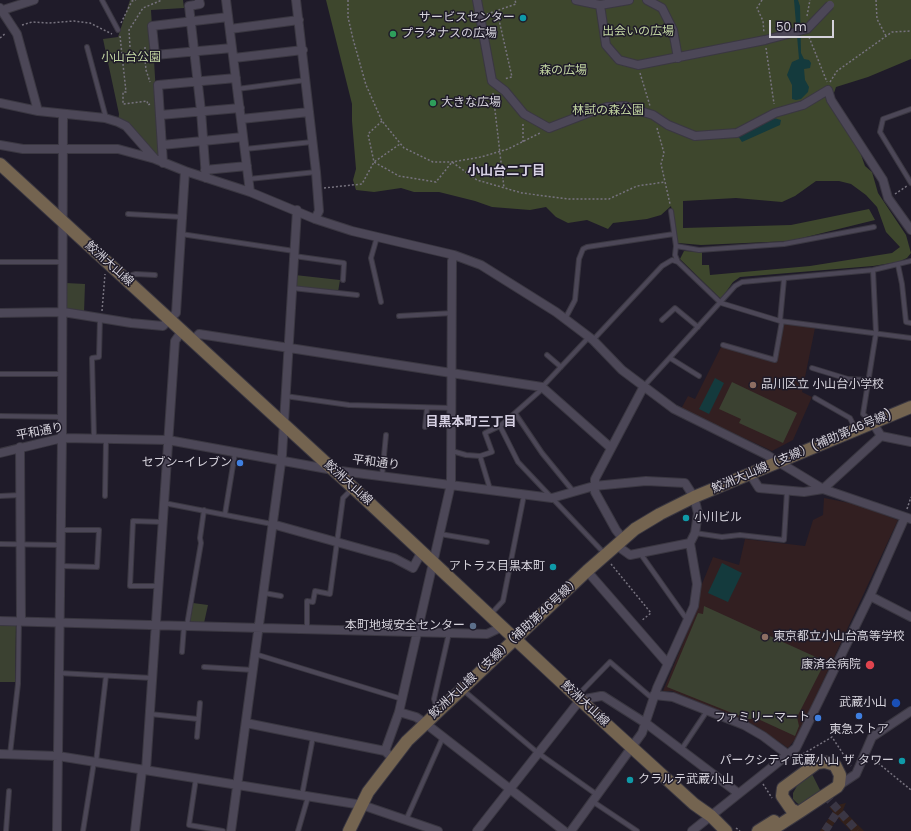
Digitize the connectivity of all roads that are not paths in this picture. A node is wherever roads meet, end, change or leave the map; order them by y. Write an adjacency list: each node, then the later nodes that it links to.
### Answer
1 (34, 0): 12 (street)
2 (102, 0): 17 (lane)
3 (199, 0): 15 (street)
4 (226, 0): 13 (street)
5 (296, 0): 14 (street)
6 (477, 0): 61 (street)
7 (576, 0): 11 (street)
8 (629, 0): 11 (street)
9 (647, 0): 23 (street)
10 (832, 3): 23 (street, bridge)
11 (600, 5): 23 (street)
12 (0, 10): 31 (street)
13 (228, 17): 15 (street); 16 (street)
14 (299, 20): 16 (street); 20 (street)
15 (190, 21): 21 (street); 21 (street)
16 (230, 29): 19 (street)
17 (118, 30)
18 (87, 47): 36 (lane)
19 (232, 48): 21 (street); 22 (street)
20 (303, 50): 22 (street); 25 (street)
21 (194, 51): 26 (street)
22 (234, 58): 24 (street)
23 (678, 58)
24 (236, 78): 26 (street); 27 (street)
25 (306, 80): 27 (lane); 33 (street)
26 (197, 82): 32 (street); 35 (street)
27 (237, 89): 29 (street)
28 (0, 103): 31 (street)
29 (240, 108): 32 (street); 37 (street)
30 (911, 109): 52 (lane)
31 (38, 111): 34 (street)
32 (201, 111): 35 (street); 39 (street)
33 (309, 112): 37 (street); 40 (street)
34 (63, 114): 36 (street); 43 (street)
35 (160, 115): 42 (street)
36 (106, 118): 45 (street)
37 (241, 119): 38 (street)
38 (243, 138): 39 (street); 44 (street)
39 (203, 141): 42 (street); 50 (street)
40 (312, 142): 44 (lane); 49 (street)
41 (0, 145): 43 (street)
42 (162, 145): 45 (street)
43 (63, 149): 45 (street); 59 (street)
44 (245, 149): 47 (street)
45 (159, 161): 48 (street)
46 (0, 164): 59 (main road, 鮫洲大山線)
47 (247, 166): 50 (street); 51 (street)
48 (185, 171): 50 (street); 57 (street)
49 (316, 172): 51 (lane); 58 (street)
50 (205, 174): 53 (street)
51 (248, 179): 53 (street)
52 (911, 183)
53 (250, 192): 54 (street)
54 (297, 210): 58 (street); 66 (street)
55 (671, 210): 63 (lane)
56 (128, 214): 57 (lane)
57 (182, 217): 62 (street)
58 (315, 219): 64 (street)
59 (62, 220): 70 (street); 76 (main road, 鮫洲大山線)
60 (874, 227): 65 (lane)
61 (911, 230)
62 (181, 234): 66 (lane); 87 (street)
63 (674, 234): 65 (lane); 88 (lane)
64 (377, 236): 67 (street); 80 (lane)
65 (676, 246): 71 (lane)
66 (294, 253): 77 (lane); 78 (street)
67 (454, 255): 84 (street); 88 (street)
68 (911, 260): 72 (lane)
69 (0, 262): 70 (lane)
70 (63, 262): 82 (street)
71 (678, 262): 81 (lane); 96 (lane)
72 (898, 265): 73 (lane); 91 (lane)
73 (873, 270): 75 (lane); 94 (lane)
74 (155, 276): 76 (lane)
75 (784, 278): 81 (lane); 90 (lane)
76 (127, 280): 87 (main road, 鮫洲大山線)
77 (343, 280)
78 (292, 288): 79 (lane); 99 (street)
79 (356, 295)
80 (381, 302)
81 (721, 303): 90 (lane); 92 (lane)
82 (63, 312): 83 (street); 86 (street); 105 (street)
83 (0, 313)
84 (453, 313): 85 (lane); 106 (street)
85 (399, 316)
86 (101, 318): 87 (street); 127 (lane)
87 (170, 319): 93 (main road, 鮫洲大山線)
88 (564, 319): 96 (street)
89 (662, 320): 92 (lane)
90 (781, 321): 94 (lane); 98 (lane)
91 (911, 323)
92 (698, 327): 101 (lane)
93 (182, 331): 97 (main road, 鮫洲大山線); 129 (street)
94 (876, 333): 95 (lane); 108 (lane)
95 (911, 338)
96 (591, 339): 102 (lane); 109 (street)
97 (192, 341): 99 (street); 120 (main road, 鮫洲大山線)
98 (723, 345)
99 (289, 348): 106 (street); 111 (street)
100 (547, 355): 102 (lane)
101 (670, 358): 107 (lane); 109 (lane)
102 (561, 367): 110 (lane)
103 (812, 368): 108 (lane)
104 (0, 374): 105 (lane)
105 (62, 374): 118 (street)
106 (452, 374): 110 (street); 115 (street)
107 (699, 376)
108 (868, 380): 119 (lane)
109 (644, 386): 132 (street); 138 (street)
110 (542, 387): 116 (lane); 132 (street)
111 (285, 396): 114 (lane); 120 (street)
112 (815, 398): 123 (lane)
113 (911, 407): 119 (main road, 鮫洲大山線（支線）(補助第46号線))
114 (427, 408): 115 (lane); 122 (lane)
115 (452, 408): 133 (street)
116 (515, 413): 121 (lane); 148 (lane)
117 (0, 416): 118 (lane)
118 (62, 417): 126 (street)
119 (873, 423): 123 (main road, 鮫洲大山線（支線）(補助第46号線)); 125 (street)
120 (283, 424): 137 (street); 139 (main road, 鮫洲大山線)
121 (500, 426): 136 (lane); 154 (lane)
122 (425, 427)
123 (856, 430): 138 (main road, 鮫洲大山線（支線）(補助第46号線))
124 (386, 435): 141 (lane)
125 (881, 436): 130 (street); 146 (street)
126 (62, 438): 127 (street, 平和通り); 131 (street, 平和通り); 161 (street)
127 (94, 438): 128 (street, 平和通り)
128 (106, 438): 129 (street, 平和通り); 152 (lane)
129 (168, 440): 135 (street, 平和通り); 155 (street)
130 (911, 442)
131 (20, 448): 134 (street, 平和通り); 151 (street)
132 (611, 448): 143 (street)
133 (452, 451): 136 (lane); 142 (street)
134 (0, 453)
135 (235, 453): 137 (street, 平和通り); 157 (lane)
136 (480, 456): 145 (lane)
137 (281, 462): 139 (street, 平和通り); 160 (street)
138 (779, 462): 140 (main road, 鮫洲大山線（支線）(補助第46号線)); 146 (street)
139 (333, 470): 141 (street, 平和通り); 144 (main road, 鮫洲大山線)
140 (750, 474): 147 (street); 153 (main road, 鮫洲大山線（支線）(補助第46号線))
141 (382, 476): 142 (street, 平和通り)
142 (451, 484): 145 (street, 平和通り); 163 (street)
143 (594, 486): 148 (street, 平和通り); 153 (street, 平和通り); 166 (street)
144 (353, 488): 164 (lane); 171 (main road, 鮫洲大山線)
145 (490, 489): 149 (street, 平和通り)
146 (823, 489): 147 (street); 158 (street)
147 (787, 491): 162 (lane)
148 (574, 492): 154 (street, 平和通り)
149 (524, 494): 154 (street, 平和通り); 181 (lane)
150 (0, 496): 151 (lane)
151 (21, 496): 169 (street)
152 (105, 496)
153 (694, 497): 162 (street); 166 (main road, 鮫洲大山線（支線）（補助第46号線）)
154 (552, 498): 173 (lane)
155 (164, 503): 156 (lane); 159 (street)
156 (204, 510): 157 (lane); 188 (lane)
157 (225, 514): 160 (lane)
158 (908, 518): 180 (street)
159 (162, 522): 177 (street); 177 (lane)
160 (272, 524): 164 (street); 178 (street)
161 (61, 530): 170 (street); 175 (lane)
162 (695, 533): 167 (street)
163 (439, 534): 165 (lane); 174 (street)
164 (338, 542): 171 (street); 191 (lane)
165 (486, 542)
166 (620, 542): 172 (street); 173 (main road, 鮫洲大山線（支線）（補助第46号線）)
167 (690, 543): 172 (street); 185 (street)
168 (0, 544): 169 (lane)
169 (22, 544): 170 (lane); 184 (street)
170 (61, 545): 175 (street)
171 (421, 553): 174 (main road, 鮫洲大山線)
172 (640, 553): 185 (lane)
173 (608, 559): 176 (main road, 鮫洲大山線（支線）（補助第46号線）)
174 (433, 564): 181 (main road, 鮫洲大山線); 192 (street)
175 (60, 566): 186 (street)
176 (586, 571): 194 (main road, 鮫洲大山線（支線）（補助第46号線）); 197 (street)
177 (158, 586): 187 (street)
178 (263, 593): 179 (lane); 190 (street)
179 (281, 596)
180 (870, 596): 182 (street); 224 (street)
181 (490, 615): 189 (main road, 鮫洲大山線)
182 (911, 617)
183 (0, 621): 184 (street)
184 (20, 621): 186 (street); 225 (lane)
185 (688, 621): 197 (street)
186 (60, 622): 187 (street); 200 (street)
187 (156, 624): 188 (street); 202 (street)
188 (186, 625): 190 (street); 195 (lane)
189 (502, 627): 193 (street); 194 (main road, 鮫洲大山線)
190 (259, 628): 191 (street); 196 (street)
191 (307, 630): 192 (street)
192 (416, 632): 193 (street); 206 (street)
193 (449, 633): 208 (lane)
194 (515, 639): 203 (main road, 鮫洲大山線（支線）（補助第46号線）); 205 (main road, 鮫洲大山線)
195 (182, 652)
196 (255, 654): 199 (street); 206 (lane)
197 (668, 664): 204 (street)
198 (204, 667): 199 (lane)
199 (253, 670): 214 (street)
200 (59, 673): 201 (lane); 227 (street)
201 (106, 676): 202 (lane); 228 (lane)
202 (152, 678): 212 (street)
203 (461, 688): 208 (main road, 鮫洲大山線（支線）（補助第46号線）); 222 (lane)
204 (654, 697): 205 (lane); 209 (street); 216 (street)
205 (578, 698): 216 (street); 221 (main road, 鮫洲大山線); 222 (street)
206 (402, 699): 211 (street)
207 (200, 703): 213 (lane)
208 (437, 711): 215 (main road, 鮫洲大山線（支線）（補助第46号線）)
209 (707, 711): 220 (lane); 224 (street)
210 (911, 711): 232 (street)
211 (399, 712): 215 (street); 226 (street)
212 (150, 714): 213 (lane); 229 (street)
213 (198, 719): 217 (lane)
214 (246, 723): 218 (street); 231 (street)
215 (425, 723): 219 (street); 226 (main road, 鮫洲大山線（支線）（補助第46号線）)
216 (647, 724): 220 (street); 221 (street)
217 (197, 737)
218 (313, 737): 226 (street); 236 (lane)
219 (443, 737): 233 (street); 242 (lane)
220 (680, 750): 235 (street)
221 (629, 752): 237 (street); 241 (main road, 鮫洲大山線)
222 (538, 753): 233 (street); 237 (lane)
223 (0, 754): 225 (street)
224 (787, 754): 235 (street)
225 (10, 755): 227 (street)
226 (389, 755): 239 (main road, 鮫洲大山線（支線）（補助第46号線）)
227 (58, 756): 228 (street); 245 (street)
228 (95, 762): 229 (street); 246 (lane)
229 (144, 770): 230 (street); 247 (street)
230 (196, 778): 231 (street); 248 (lane)
231 (238, 785): 236 (street); 249 (street)
232 (837, 787): 238 (main road); 240 (main road)
233 (511, 789): 253 (street); 254 (street)
234 (9, 791): 244 (lane)
235 (738, 793): 241 (street)
236 (305, 796): 239 (street); 250 (lane)
237 (594, 798): 243 (street); 255 (lane)
238 (788, 804): 240 (main road); 259 (main road)
239 (362, 805): 242 (street); 251 (main road, 鮫洲大山線（支線）（補助第46号線）)
240 (801, 811): 260 (main road)
241 (709, 818): 256 (street); 257 (main road, 鮫洲大山線); 258 (main road, 鮫洲大山線)
242 (406, 820): 252 (street)
243 (574, 830)
244 (6, 831)
245 (57, 831)
246 (83, 831)
247 (135, 831)
248 (223, 831)
249 (231, 831)
250 (298, 831)
251 (349, 831)
252 (438, 831)
253 (477, 831)
254 (564, 831)
255 (637, 831)
256 (692, 831)
257 (718, 831)
258 (726, 831)
259 (758, 831)
260 (770, 831)

